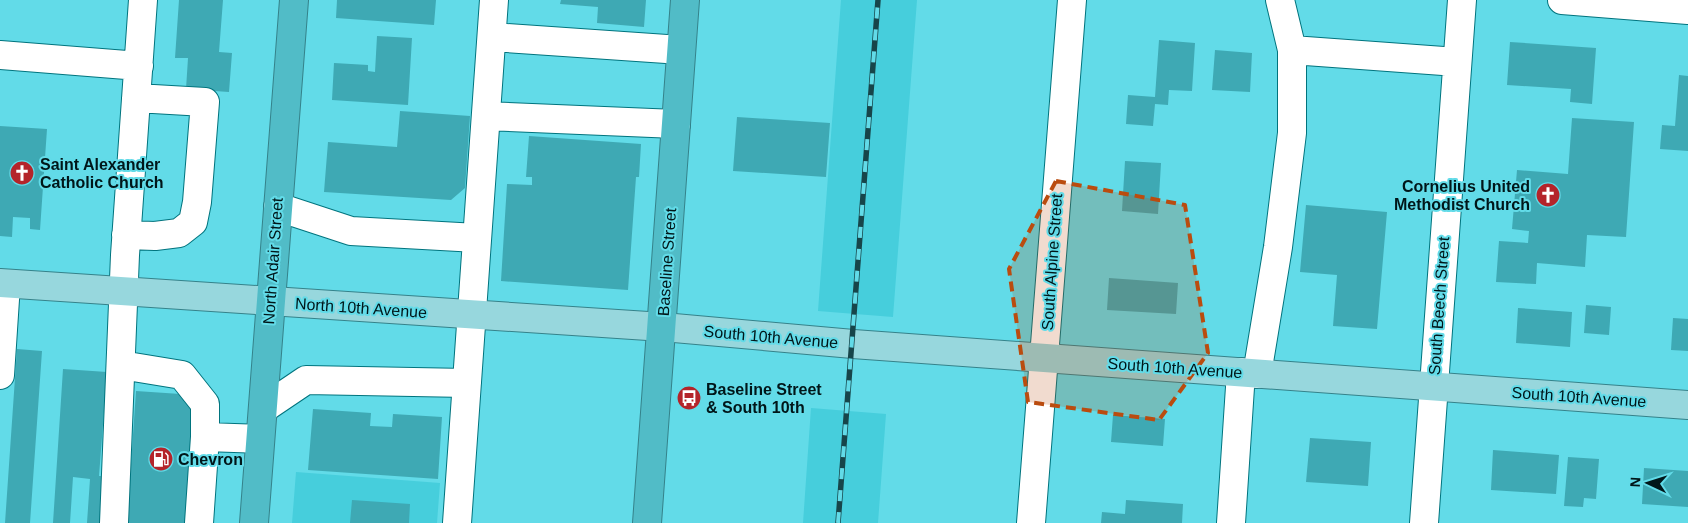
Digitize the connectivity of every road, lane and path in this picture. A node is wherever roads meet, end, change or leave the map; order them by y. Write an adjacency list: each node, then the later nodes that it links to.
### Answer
1 (143, 0): 15 (street)
2 (294, 0): 19 (highway, North Adair Street)
3 (494, 0): 10 (street)
4 (684, 0): 11 (highway, Baseline Street)
5 (1072, 0): 27 (street, South Alpine Street)
6 (1280, 0): 12 (street)
7 (1462, 0): 14 (street, South Beech Street)
8 (1562, 0): 9 (street)
9 (1688, 10)
10 (492, 37): 11 (street); 17 (street)
11 (681, 50): 18 (highway, Baseline Street)
12 (1292, 50): 14 (street); 29 (street)
13 (0, 55): 15 (street)
14 (1457, 62): 32 (street, South Beech Street)
15 (138, 66): 16 (street)
16 (136, 98): 20 (street); 20 (street)
17 (486, 116): 18 (street); 21 (street)
18 (676, 124): 26 (highway, Baseline Street)
19 (278, 207): 21 (street); 24 (highway, North Adair Street)
20 (126, 235): 23 (street)
21 (477, 238): 25 (street)
22 (3, 284): 23 (main road, North 10th Avenue); 30 (street)
23 (125, 292): 24 (main road, North 10th Avenue); 28 (street)
24 (270, 302): 25 (main road, North 10th Avenue); 34 (highway, North Adair Street)
25 (472, 315): 26 (main road, North 10th Avenue); 31 (street)
26 (663, 327): 27 (main road, South 10th Avenue); 41 (highway, Baseline Street)
27 (1045, 358): 29 (main road, South 10th Avenue); 42 (street, South Alpine Street)
28 (121, 365): 35 (street); 37 (street)
29 (1249, 373): 32 (main road, South 10th Avenue); 43 (street)
30 (0, 375)
31 (467, 383): 34 (street); 40 (street)
32 (1434, 387): 33 (main road, South 10th Avenue); 44 (street, South Beech Street)
33 (1688, 405)
34 (263, 409): 36 (highway, North Adair Street)
35 (205, 437): 36 (street); 38 (street)
36 (260, 439): 39 (highway, North Adair Street)
37 (114, 523)
38 (199, 523)
39 (254, 523)
40 (457, 523)
41 (647, 523)
42 (1032, 523)
43 (1231, 523)
44 (1424, 523)

